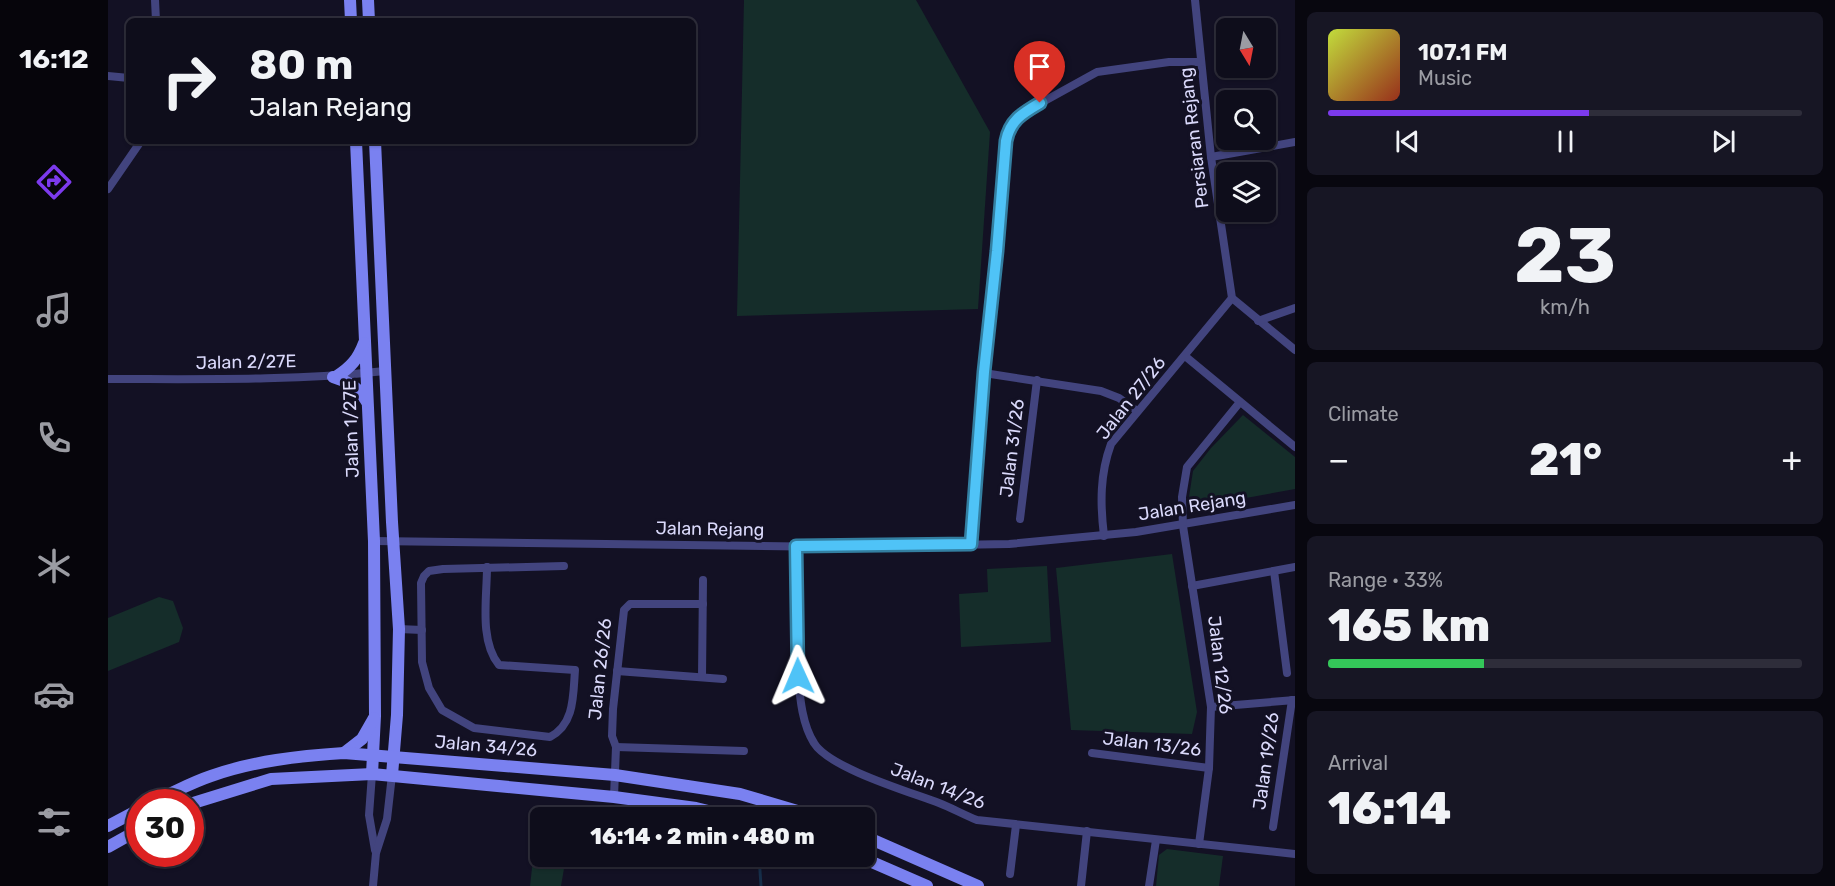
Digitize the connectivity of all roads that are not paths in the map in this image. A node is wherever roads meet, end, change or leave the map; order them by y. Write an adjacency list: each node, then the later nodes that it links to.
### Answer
1 (155, 0): 5 (street)
2 (350, 0): 6 (main road)
3 (368, 0): 7 (main road)
4 (1196, 0): 8 (street, Persiaran Rejang)
5 (156, 18)
6 (351, 18)
7 (369, 18)
8 (1201, 62): 15 (street, Persiaran Rejang); 24 (street)
9 (108, 76): 10 (street)
10 (126, 78)
11 (1295, 142): 15 (street)
12 (139, 144): 16 (street)
13 (356, 144): 20 (main road, Jalan 1/27E)
14 (375, 144): 23 (main road, Jalan 1/27E)
15 (1211, 157): 17 (street, Persiaran Rejang)
16 (108, 189)
17 (1232, 298): 19 (street); 22 (street, Jalan 27/26)
18 (1295, 308): 19 (street)
19 (1258, 321): 21 (street)
20 (365, 341): 25 (main road, Jalan 1/27E); 26 (main road)
21 (1295, 350)
22 (1185, 356): 29 (street); 31 (street, Jalan 27/26)
23 (385, 371): 25 (street, Jalan 2/27E); 38 (main road, Jalan 1/27E)
24 (984, 372): 28 (street); 39 (street)
25 (366, 373): 26 (street, Jalan 2/27E); 30 (main road, Jalan 1/27E)
26 (335, 376): 27 (street, Jalan 2/27E); 30 (main road)
27 (108, 380)
28 (1037, 380): 31 (street); 34 (street, Jalan 31/26)
29 (1240, 402): 32 (street); 35 (street, Jalan 12/26)
30 (368, 403): 37 (main road, Jalan 1/27E)
31 (1137, 411): 36 (street, Jalan 27/26)
32 (1295, 447)
33 (1295, 505): 35 (street, Jalan Rejang)
34 (1020, 519)
35 (1183, 526): 36 (street, Jalan Rejang); 46 (street, Jalan 12/26)
36 (1104, 536): 39 (street, Jalan Rejang)
37 (374, 541): 38 (street, Jalan Rejang); 57 (main road, Jalan 1/27E)
38 (393, 541): 40 (street, Jalan Rejang); 48 (main road, Jalan 1/27E)
39 (971, 544): 40 (street, Jalan Rejang)
40 (796, 546): 75 (street, Jalan 14/26)
41 (564, 566): 42 (street)
42 (487, 567): 49 (street); 49 (street)
43 (1295, 567): 44 (street)
44 (1274, 571): 46 (street); 51 (street)
45 (703, 580): 47 (street)
46 (1192, 586): 55 (street, Jalan 12/26)
47 (703, 604): 50 (street, Jalan 26/26); 52 (street)
48 (399, 629): 49 (street); 56 (main road, Jalan 1/27E)
49 (422, 630)
50 (617, 671): 52 (street); 58 (street, Jalan 26/26)
51 (1287, 673)
52 (702, 677): 53 (street)
53 (723, 679)
54 (1293, 700): 55 (street); 77 (street, Jalan 19/26)
55 (1211, 707): 65 (street, Jalan 12/26)
56 (397, 715): 63 (main road); 64 (main road)
57 (375, 716): 60 (main road); 62 (main road)
58 (616, 747): 59 (street); 68 (street, Jalan 26/26)
59 (744, 751)
60 (344, 753): 62 (main road, Jalan 34/26); 69 (main road, Jalan 34/26)
61 (1092, 753): 65 (street, Jalan 13/26)
62 (374, 754): 63 (main road, Jalan 34/26); 66 (main road)
63 (394, 756): 64 (main road, Jalan 34/26); 67 (main road)
64 (433, 759): 68 (main road, Jalan 34/26)
65 (1209, 768): 82 (street, Jalan 12/26)
66 (372, 774): 67 (main road, Jalan 34/26); 71 (main road, Jalan 34/26); 84 (street)
67 (392, 775): 70 (main road, Jalan 34/26); 84 (street)
68 (615, 775): 70 (street, Jalan 26/26); 73 (main road, Jalan 34/26)
69 (181, 789)
70 (614, 797): 72 (main road, Jalan 34/26)
71 (204, 800)
72 (689, 807)
73 (784, 807)
74 (126, 816): 76 (main road)
75 (1016, 825): 78 (street, Jalan 14/26); 87 (street)
76 (108, 826)
77 (1273, 827)
78 (1087, 831): 80 (street, Jalan 14/26); 91 (street)
79 (126, 837): 83 (main road)
80 (1156, 840): 82 (street, Jalan 14/26); 92 (street)
81 (875, 841): 90 (main road)
82 (1199, 844): 85 (street, Jalan 14/26)
83 (108, 847)
84 (376, 853): 88 (street)
85 (1295, 854)
86 (875, 863): 89 (main road)
87 (1010, 874)
88 (374, 886)
89 (927, 886)
90 (978, 886)
91 (1081, 886)
92 (1149, 886)

